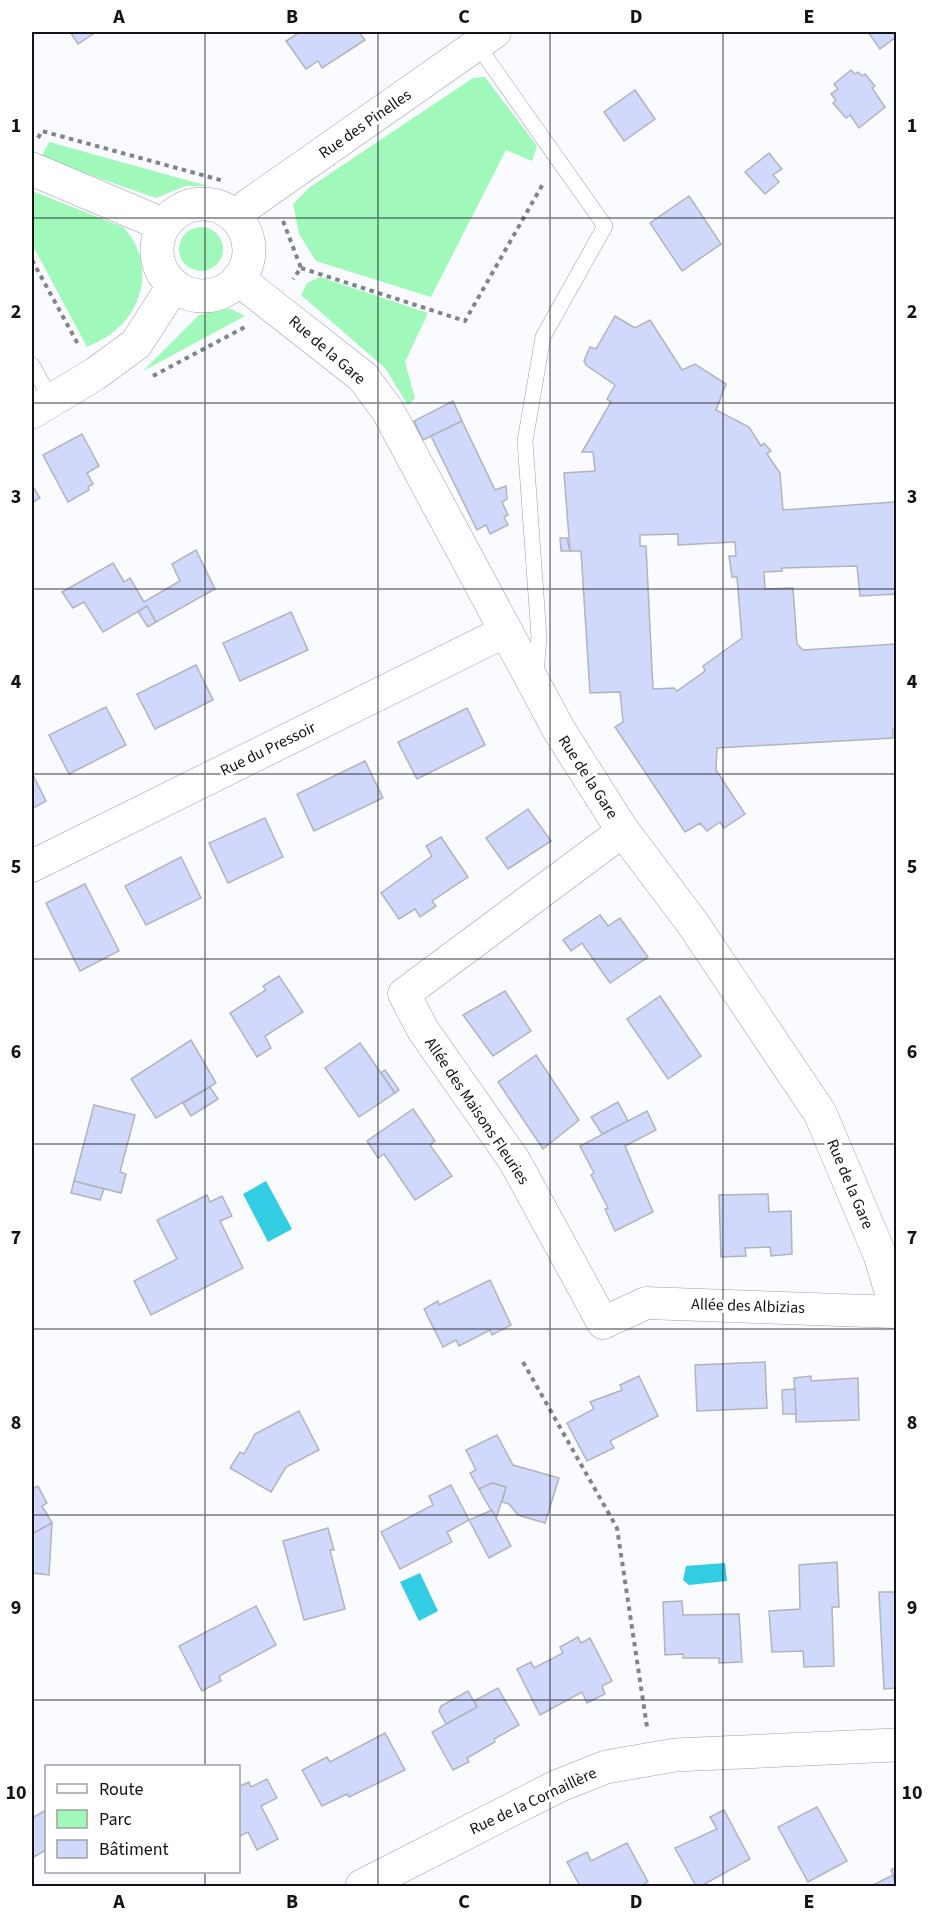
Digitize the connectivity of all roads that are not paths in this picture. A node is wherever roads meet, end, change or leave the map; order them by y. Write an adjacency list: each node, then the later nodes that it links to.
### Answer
1 (486, 39): 3 (street, Rue des Pinelles); 10 (lane)
2 (32, 159): 4 (street)
3 (236, 218): 4 (street); 5 (street)
4 (164, 225): 6 (street)
5 (238, 279): 6 (street); 9 (street, Rue de la Gare)
6 (174, 285): 8 (street)
7 (32, 365): 8 (lane)
8 (42, 406)
9 (504, 632): 10 (street, Rue de la Gare); 12 (street, Rue du Pressoir)
10 (535, 687): 11 (street, Rue de la Gare)
11 (623, 831): 13 (street, Rue de la Gare); 14 (street, Allée des Maisons Fleuries)
12 (32, 866)
13 (897, 1310): 14 (street, Allée des Albizias)
14 (603, 1323)
15 (897, 1745): 16 (street, Rue de la Cornaillère)
16 (362, 1887)

